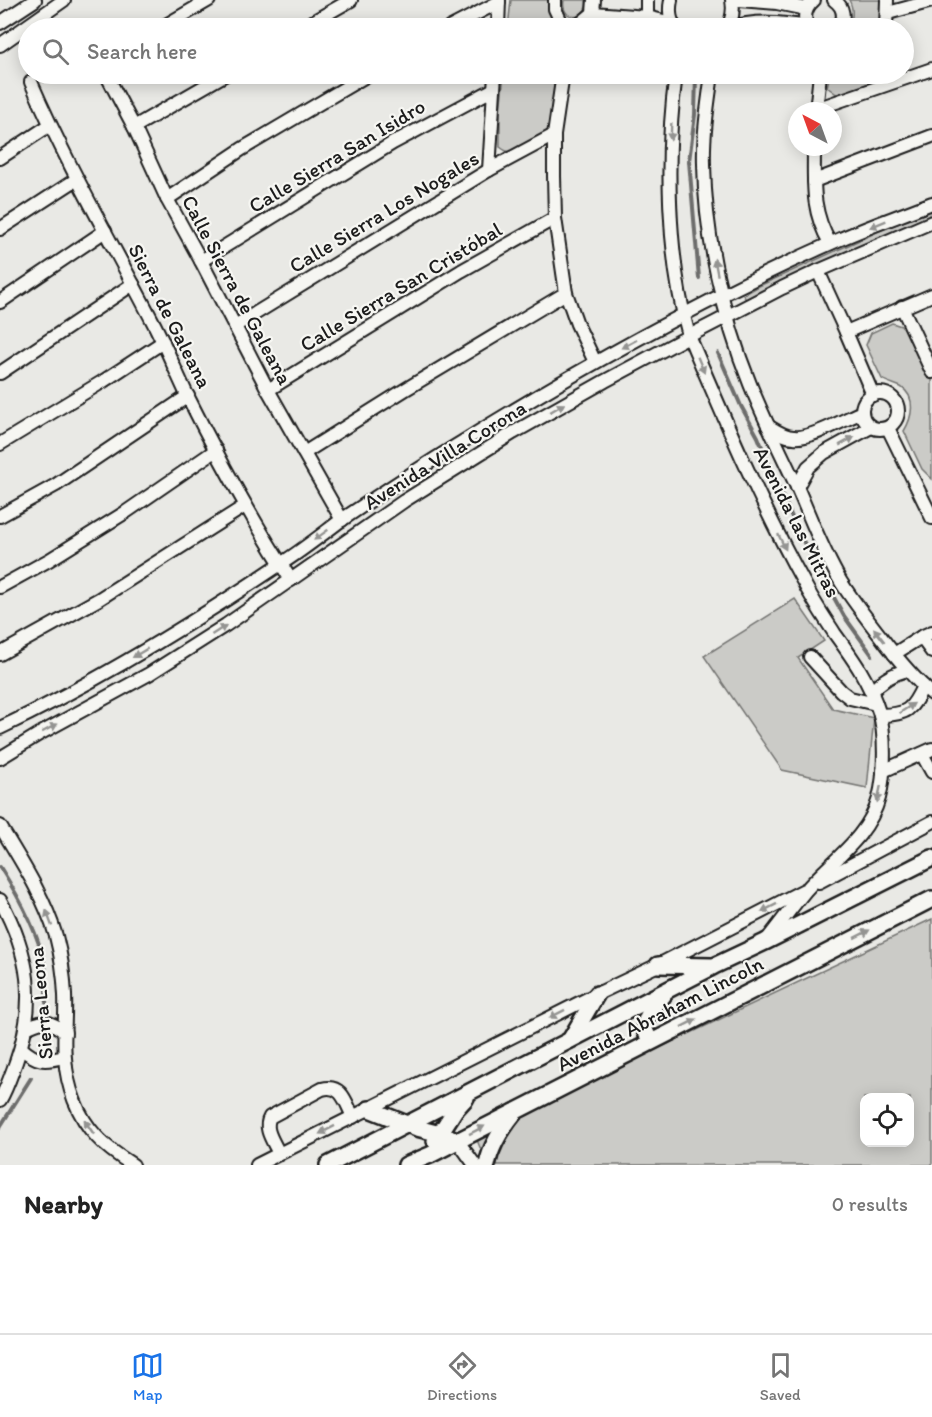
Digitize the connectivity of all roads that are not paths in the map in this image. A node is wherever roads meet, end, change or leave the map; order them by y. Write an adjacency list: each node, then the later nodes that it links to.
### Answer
1 (35, 0): 34 (street)
2 (64, 0): 20 (street)
3 (210, 0): 21 (street)
4 (351, 0): 22 (street)
5 (555, 0): 25 (street)
6 (647, 0): 19 (street)
7 (671, 0): 28 (street)
8 (732, 0): 29 (street)
9 (739, 0): 14 (street)
10 (834, 0): 32 (street)
11 (887, 0): 18 (street)
12 (499, 1): 23 (street); 24 (street)
13 (932, 1): 18 (street)
14 (755, 2): 16 (street); 30 (street)
15 (810, 4): 16 (street)
16 (791, 5): 31 (street)
17 (594, 6): 19 (street); 26 (street)
18 (888, 13): 33 (street)
19 (647, 17): 27 (street)
20 (37, 18)
21 (178, 18)
22 (320, 18)
23 (468, 18)
24 (498, 18)
25 (559, 18)
26 (584, 18)
27 (650, 18)
28 (671, 18)
29 (732, 18)
30 (752, 18)
31 (790, 18)
32 (842, 18)
33 (887, 18)
34 (0, 23)
35 (18, 31): 36 (street)
36 (1, 42)
37 (932, 69): 38 (street)
38 (914, 75)
39 (33, 84): 54 (street, Sierra de Galeana)
40 (111, 84): 55 (street, Calle Sierra de Galeana)
41 (209, 84): 55 (street)
42 (352, 84): 63 (street)
43 (494, 84): 51 (street)
44 (562, 84): 56 (street)
45 (675, 84): 78 (street, Avenida las Mitras, one-way to 78)
46 (710, 84): 74 (street, Avenida las Mitras, one-way to 46)
47 (819, 84): 52 (street)
48 (878, 84): 50 (street)
49 (886, 84): 50 (street)
50 (877, 87): 53 (street)
51 (494, 89): 60 (street); 70 (street, Calle Sierra San Isidro)
52 (817, 102)
53 (837, 102)
54 (50, 125): 59 (street); 61 (street, Sierra de Galeana)
55 (134, 127): 63 (street, Calle Sierra de Galeana)
56 (554, 135): 60 (street, Calle Sierra Los Nogales); 65 (street)
57 (932, 136): 62 (street)
58 (814, 156): 62 (street)
59 (0, 158)
60 (489, 170): 80 (street, Calle Sierra Los Nogales)
61 (77, 179): 67 (street); 68 (street, Sierra de Galeana)
62 (814, 181): 69 (street)
63 (167, 199): 70 (street, Calle Sierra de Galeana)
64 (932, 202): 69 (street, Avenida Villa Corona, one-way to 69)
65 (555, 218): 73 (street); 87 (street, Calle Sierra San Cristóbal)
66 (932, 222): 71 (street, Avenida Villa Corona)
67 (0, 229)
68 (105, 231): 72 (street, Sierra de Galeana); 76 (street)
69 (830, 243): 74 (street, Avenida Villa Corona)
70 (201, 261): 80 (street, Calle Sierra de Galeana)
71 (818, 271): 79 (street, Avenida Villa Corona); 81 (street)
72 (133, 284): 83 (street, Sierra de Galeana); 86 (street)
73 (567, 293): 84 (street); 97 (street)
74 (722, 294): 78 (street, Avenida Villa Corona); 79 (street, Avenida las Mitras)
75 (932, 295): 77 (street)
76 (0, 302)
77 (902, 307): 81 (street); 85 (street)
78 (684, 316): 82 (street, Avenida las Mitras); 84 (street, Avenida Villa Corona, one-way to 84)
79 (726, 317): 82 (street, Avenida Villa Corona); 91 (street, Avenida las Mitras)
80 (235, 326): 87 (street, Calle Sierra de Galeana)
81 (846, 332): 88 (street)
82 (689, 336): 106 (street, Avenida Villa Corona, one-way to 82); 115 (street, Avenida las Mitras, one-way to 115)
83 (163, 342): 89 (street, Sierra de Galeana); 95 (street)
84 (595, 362): 104 (street, Avenida Villa Corona)
85 (930, 364)
86 (0, 373)
87 (268, 390): 97 (street, Calle Sierra de Galeana)
88 (873, 395): 90 (street); 93 (street)
89 (188, 396): 96 (street, Sierra de Galeana); 102 (street)
90 (862, 412): 92 (street); 94 (street)
91 (768, 426): 94 (street); 99 (street, Avenida las Mitras)
92 (871, 427): 93 (street); 98 (street, one-way to 92)
93 (888, 428): 100 (street)
94 (814, 434): 98 (street)
95 (0, 444)
96 (216, 450): 101 (street, Sierra de Galeana); 107 (street)
97 (304, 453): 104 (street, Calle Sierra de Galeana)
98 (824, 453): 99 (street)
99 (797, 487): 111 (street, Avenida las Mitras, one-way to 99)
100 (928, 497): 103 (street)
101 (245, 506): 105 (street, Sierra de Galeana); 110 (street)
102 (0, 516)
103 (932, 518)
104 (342, 520): 105 (street, Avenida Villa Corona, one-way to 105)
105 (281, 564): 106 (street, Sierra de Galeana); 116 (street, Avenida Villa Corona, one-way to 116)
106 (291, 580): 118 (street, Avenida Villa Corona, one-way to 106)
107 (0, 587)
108 (926, 635): 109 (street); 111 (street)
109 (932, 652)
110 (0, 654)
111 (894, 654): 113 (street, Avenida las Mitras)
112 (810, 657): 115 (street)
113 (907, 670): 114 (street, Avenida las Mitras); 115 (street)
114 (927, 690): 115 (street, one-way to 114)
115 (876, 703): 119 (street, Avenida las Mitras)
116 (0, 728)
117 (927, 751): 119 (street); 120 (street)
118 (0, 758)
119 (883, 771): 124 (street, Avenida las Mitras, one-way to 124)
120 (932, 772)
121 (932, 822): 124 (street)
122 (0, 826): 133 (street, Sierra Leona, one-way to 122)
123 (932, 858): 127 (main road)
124 (807, 889): 127 (street, Avenida las Mitras); 128 (street, one-way to 128)
125 (932, 899): 135 (main road, Avenida Abraham Lincoln, one-way to 125)
126 (0, 900): 132 (street, Sierra Leona)
127 (765, 942): 129 (main road)
128 (658, 966): 129 (main road); 131 (street)
129 (714, 966): 130 (main road)
130 (669, 990): 134 (main road); 135 (main road)
131 (597, 994): 134 (main road); 140 (street, one-way to 140)
132 (25, 1029): 133 (street); 136 (street, Sierra Leona)
133 (65, 1033): 137 (street, Sierra Leona)
134 (570, 1040): 138 (main road)
135 (652, 1041): 141 (main road, Avenida Abraham Lincoln)
136 (21, 1048): 137 (street); 139 (street, Sierra Leona)
137 (64, 1057): 148 (street, Sierra Leona, one-way to 137)
138 (472, 1091): 143 (main road); 144 (main road)
139 (0, 1101)
140 (369, 1109): 142 (street); 143 (main road)
141 (517, 1109): 145 (main road, Avenida Abraham Lincoln, one-way to 141); 153 (main road)
142 (352, 1117): 146 (street, one-way to 146); 146 (street)
143 (408, 1125): 144 (main road); 150 (main road)
144 (440, 1134): 145 (main road); 147 (main road)
145 (457, 1140): 147 (main road, Avenida Abraham Lincoln); 152 (street)
146 (279, 1154): 149 (street)
147 (431, 1160): 151 (main road, Avenida Abraham Lincoln)
148 (133, 1165)
149 (257, 1165)
150 (328, 1165)
151 (406, 1165)
152 (476, 1165)
153 (487, 1165)

